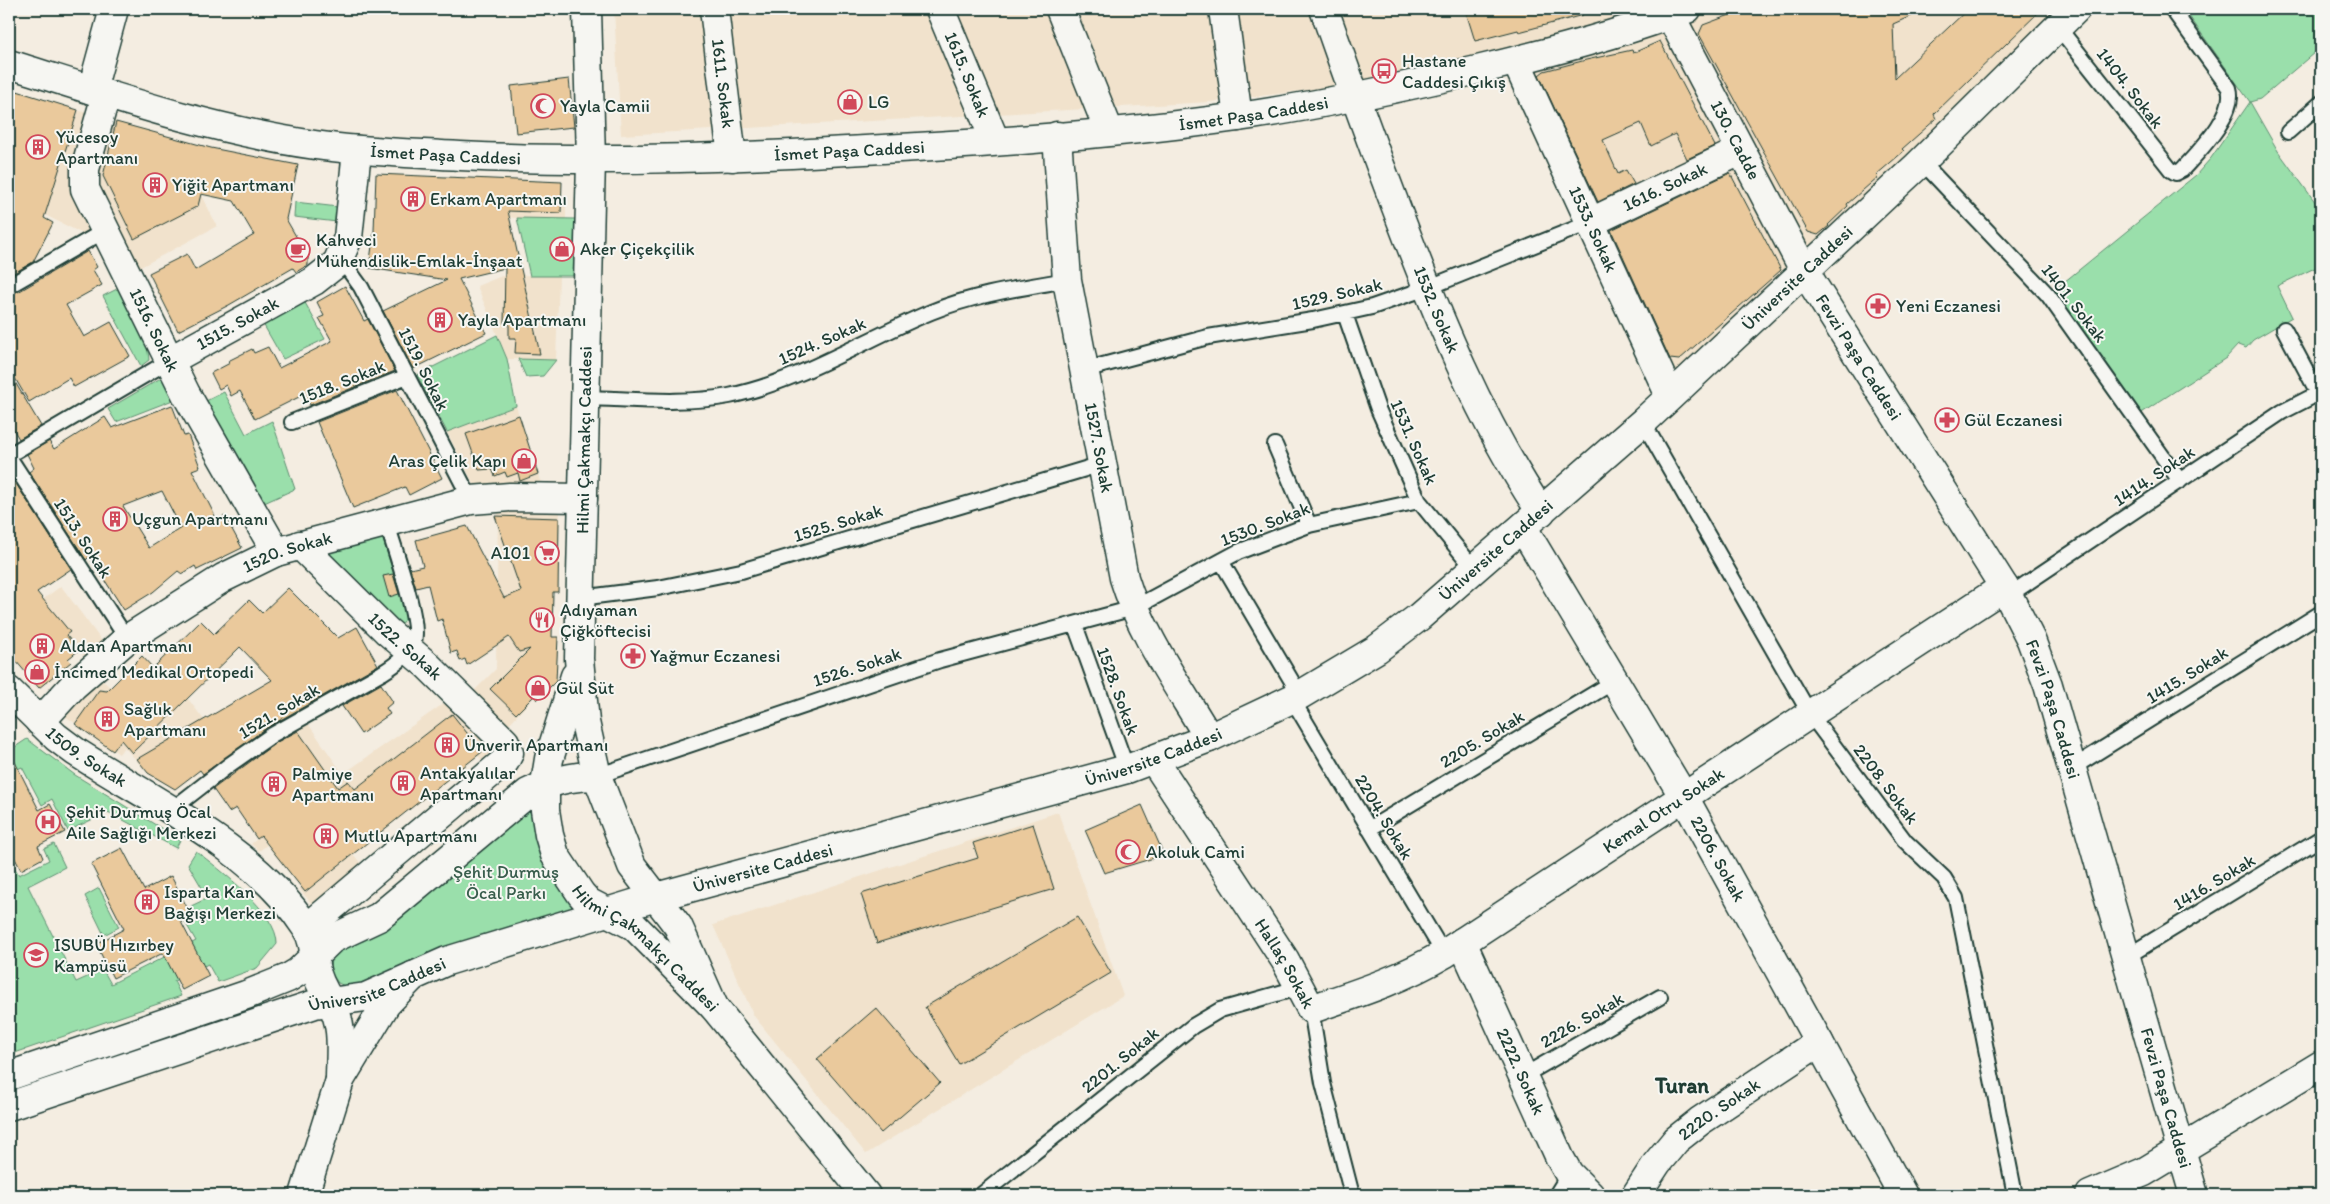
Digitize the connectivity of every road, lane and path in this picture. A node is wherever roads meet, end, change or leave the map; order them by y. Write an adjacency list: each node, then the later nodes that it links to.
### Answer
1 (114, 9): 13 (street, 1516. Sokak)
2 (586, 9): 24 (street, Hilmi Çakmakçı Caddesi)
3 (714, 9): 23 (street, 1611. Sokak)
4 (940, 9): 20 (street, 1615. Sokak)
5 (1060, 9): 17 (street)
6 (1223, 9): 16 (street)
7 (1324, 9): 14 (street, 1532. Sokak)
8 (2172, 9): 10 (lane, 1404. Sokak)
9 (1675, 11): 11 (street, İsmet Paşa Caddesi); 22 (street, 130. Cadde)
10 (2067, 18): 25 (street, Üniversite Caddesi)
11 (1516, 61): 14 (street, İsmet Paşa Caddesi); 26 (street, 1533. Sokak)
12 (9, 64): 13 (street, İsmet Paşa Caddesi)
13 (99, 92): 21 (street, İsmet Paşa Caddesi); 27 (street, 1516. Sokak)
14 (1354, 98): 16 (street, İsmet Paşa Caddesi); 32 (street, 1532. Sokak)
15 (2321, 103): 18 (lane)
16 (1238, 117): 17 (street, İsmet Paşa Caddesi)
17 (1109, 131): 19 (street, İsmet Paşa Caddesi)
18 (2288, 132)
19 (1057, 136): 20 (street, İsmet Paşa Caddesi); 30 (street, 1527. Sokak)
20 (995, 141): 23 (street, İsmet Paşa Caddesi)
21 (356, 150): 24 (street, İsmet Paşa Caddesi); 28 (street, 1515. Sokak)
22 (1740, 151): 26 (street, 1616. Sokak); 29 (street, 130. Cadde)
23 (732, 157): 24 (street, İsmet Paşa Caddesi)
24 (592, 160): 40 (street, Hilmi Çakmakçı Caddesi)
25 (1922, 162): 29 (street, Üniversite Caddesi); 46 (lane, 1401. Sokak)
26 (1589, 223): 32 (lane, 1529. Sokak); 39 (street, 1533. Sokak)
27 (104, 230): 31 (lane); 35 (street, 1516. Sokak)
28 (340, 258): 35 (street, 1515. Sokak); 37 (lane, 1519. Sokak)
29 (1805, 272): 39 (street, Üniversite Caddesi); 56 (street, Fevzi Paşa Caddesi)
30 (1067, 280): 36 (street, 1527. Sokak); 40 (lane, 1524. Sokak)
31 (9, 286)
32 (1427, 288): 33 (lane, 1529. Sokak); 50 (street, 1532. Sokak)
33 (1345, 314): 36 (lane, 1529. Sokak); 49 (lane, 1531. Sokak)
34 (2284, 329): 38 (lane)
35 (169, 361): 44 (lane, 1515. Sokak); 53 (street, 1516. Sokak)
36 (1084, 370): 45 (street, 1527. Sokak)
37 (407, 376): 41 (lane, 1518. Sokak); 48 (lane, 1519. Sokak)
38 (2320, 392): 46 (lane, 1414. Sokak)
39 (1670, 396): 42 (street, Üniversite Caddesi)
40 (585, 398): 47 (street, Hilmi Çakmakçı Caddesi)
41 (292, 422)
42 (1643, 422): 50 (street, Üniversite Caddesi); 67 (lane, 2208. Sokak)
43 (1275, 445): 52 (lane)
44 (9, 456): 61 (lane, 1513. Sokak)
45 (1102, 464): 57 (lane, 1525. Sokak); 58 (street, 1527. Sokak)
46 (2180, 481): 56 (lane, 1414. Sokak)
47 (583, 498): 48 (street, 1520. Sokak); 57 (street, Hilmi Çakmakçı Caddesi)
48 (471, 500): 51 (street, 1520. Sokak)
49 (1419, 501): 52 (lane, 1530. Sokak); 55 (lane, 1531. Sokak)
50 (1532, 520): 55 (street, Üniversite Caddesi); 64 (street, 2206. Sokak)
51 (386, 521): 53 (street, 1520. Sokak); 62 (lane)
52 (1309, 524): 54 (lane, 1530. Sokak)
53 (288, 549): 61 (street, 1520. Sokak); 62 (street, 1522. Sokak)
54 (1221, 561): 58 (lane, 1530. Sokak); 66 (lane, 2204. Sokak)
55 (1475, 570): 66 (street, Üniversite Caddesi)
56 (2007, 591): 67 (street, Kemal Otru Sokak); 71 (street, Fevzi Paşa Caddesi)
57 (580, 598): 63 (street, Hilmi Çakmakçı Caddesi)
58 (1134, 608): 60 (lane, 1526. Sokak); 69 (street, 1527. Sokak)
59 (2321, 613): 71 (lane, 1415. Sokak)
60 (1075, 625): 72 (lane, 1528. Sokak); 73 (lane, 1526. Sokak)
61 (127, 639): 68 (street, 1520. Sokak)
62 (410, 649): 76 (lane, 1521. Sokak); 81 (street, 1522. Sokak)
63 (578, 659): 73 (street, Hilmi Çakmakçı Caddesi); 74 (street, Hilmi Çakmakçı Caddesi)
64 (1615, 681): 75 (street, 2206. Sokak); 77 (lane, 2205. Sokak)
65 (9, 691): 68 (street, 1509. Sokak)
66 (1296, 697): 69 (street, Üniversite Caddesi); 77 (lane, 2204. Sokak)
67 (1810, 714): 75 (street, Kemal Otru Sokak); 106 (lane, 2208. Sokak)
68 (40, 722): 76 (street, 1509. Sokak)
69 (1209, 738): 70 (street, Üniversite Caddesi)
70 (1154, 760): 72 (street, Üniversite Caddesi); 88 (street, Hallaç Sokak)
71 (2072, 768): 85 (street, Fevzi Paşa Caddesi)
72 (1127, 769): 79 (street, Üniversite Caddesi)
73 (597, 776): 74 (street, Üniversite Caddesi); 79 (street, Hilmi Çakmakçı Caddesi)
74 (545, 784): 80 (street, Hilmi Çakmakçı Caddesi); 82 (street, Üniversite Caddesi)
75 (1684, 797): 83 (street, Kemal Otru Sokak); 91 (street, 2206. Sokak)
76 (170, 811): 81 (street, 1509. Sokak)
77 (1369, 829): 83 (lane, 2204. Sokak)
78 (2321, 838): 85 (lane, 1416. Sokak)
79 (656, 897): 80 (street, Üniversite Caddesi); 90 (street, Hilmi Çakmakçı Caddesi)
80 (609, 912): 86 (street, Üniversite Caddesi); 90 (street, Hilmi Çakmakçı Caddesi)
81 (310, 925): 82 (street); 84 (street, 1509. Sokak)
82 (350, 930): 84 (street, Üniversite Caddesi)
83 (1453, 948): 88 (street, Kemal Otru Sokak); 94 (street, 2222. Sokak)
84 (315, 956): 89 (street, 1509. Sokak); 93 (street, Üniversite Caddesi)
85 (2126, 957): 97 (street, Fevzi Paşa Caddesi)
86 (415, 974): 89 (street, Üniversite Caddesi); 95 (street)
87 (1660, 997): 94 (lane, 2226. Sokak)
88 (1306, 998): 101 (lane, 2201. Sokak); 102 (lane, Hallaç Sokak)
89 (330, 1001): 95 (street, 1509. Sokak); 96 (street, Üniversite Caddesi)
90 (714, 1007): 100 (street, Hilmi Çakmakçı Caddesi)
91 (1819, 1042): 104 (street, 2220. Sokak); 105 (street, 2206. Sokak)
92 (2321, 1065): 97 (street)
93 (9, 1076)
94 (1523, 1076): 98 (street, 2222. Sokak)
95 (340, 1080): 99 (street)
96 (9, 1106)
97 (2182, 1150): 107 (street); 108 (street, Fevzi Paşa Caddesi)
98 (1562, 1185): 103 (street, 2222. Sokak)
99 (304, 1195)
100 (866, 1195)
101 (981, 1195)
102 (1352, 1195)
103 (1590, 1195)
104 (1636, 1195)
105 (1903, 1195)
106 (2014, 1195)
107 (2090, 1195)
108 (2194, 1195)

